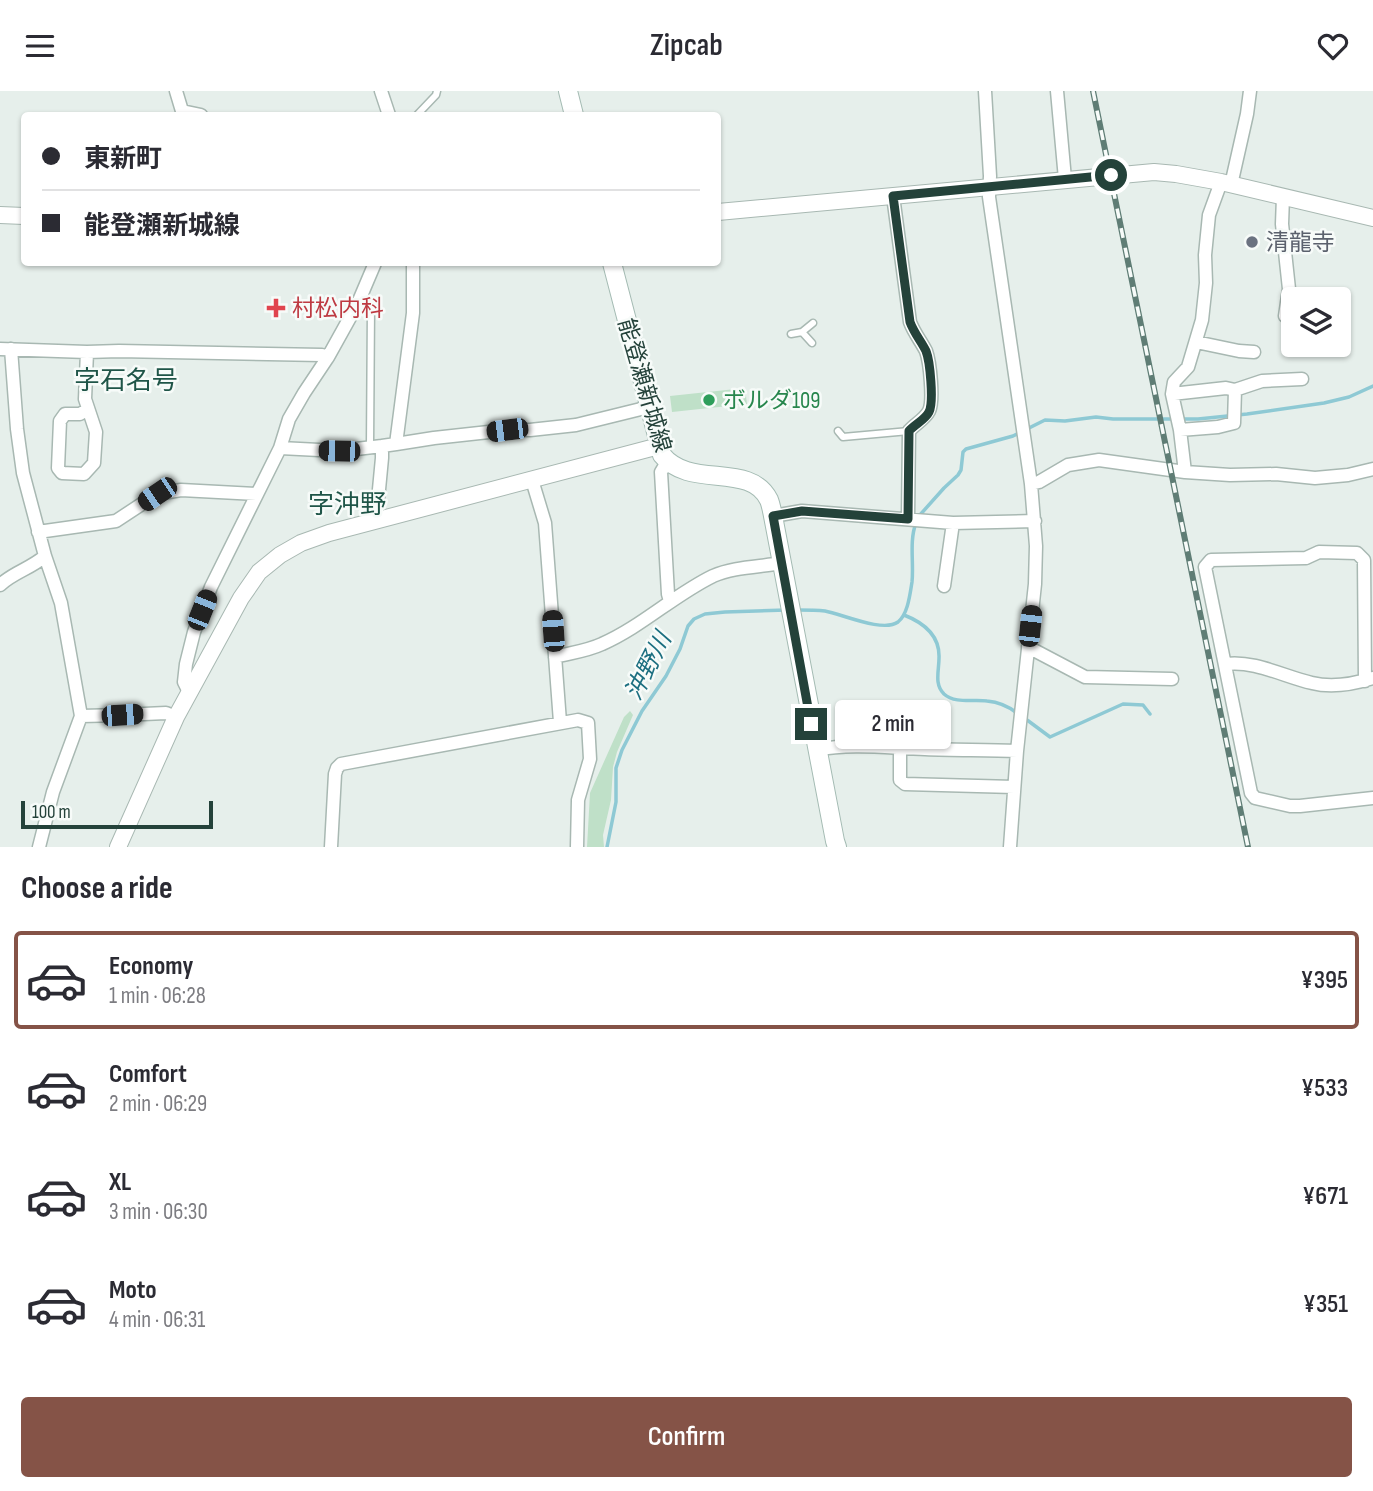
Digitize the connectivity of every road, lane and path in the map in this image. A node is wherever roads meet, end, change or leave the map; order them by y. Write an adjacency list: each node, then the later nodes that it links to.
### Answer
1 (176, 91): 8 (street)
2 (382, 91): 9 (street)
3 (437, 91): 10 (lane)
4 (568, 91): 11 (main road)
5 (985, 91): 14 (street)
6 (1057, 91): 12 (street)
7 (1250, 91): 13 (street)
8 (187, 112)
9 (388, 112)
10 (420, 112)
11 (573, 112)
12 (1065, 180): 13 (street); 14 (street)
13 (1226, 184): 16 (street); 29 (street)
14 (990, 187): 15 (street); 50 (street)
15 (893, 196): 17 (street); 42 (street)
16 (1283, 197): 20 (street); 24 (street)
17 (721, 212)
18 (0, 215): 19 (street)
19 (21, 216)
20 (1373, 218)
21 (374, 266): 25 (street)
22 (413, 266): 43 (street)
23 (613, 266): 38 (main road, 能登瀬新城線)
24 (1289, 287)
25 (358, 303): 34 (street); 44 (lane)
26 (813, 323): 27 (lane)
27 (802, 332): 28 (lane); 30 (lane)
28 (790, 334)
29 (1196, 342): 33 (street); 37 (street)
30 (811, 343)
31 (5, 349): 32 (street); 57 (street)
32 (87, 352): 34 (street); 39 (street)
33 (1254, 352)
34 (328, 357): 45 (street)
35 (1302, 379): 36 (street)
36 (1235, 390): 37 (street); 40 (street)
37 (1172, 394): 40 (street)
38 (649, 407): 43 (street); 46 (main road, 能登瀬新城線)
39 (88, 409): 39 (street)
40 (1180, 430): 48 (street)
41 (838, 431): 42 (lane)
42 (909, 431): 53 (street)
43 (396, 444): 44 (street)
44 (376, 446): 45 (street); 54 (street)
45 (280, 448): 51 (street)
46 (663, 454): 49 (street); 52 (main road, 能登瀬新城線); 62 (street)
47 (1373, 469): 48 (street)
48 (1185, 472): 50 (street)
49 (532, 480): 54 (street); 64 (street)
50 (1031, 484): 55 (street)
51 (257, 494): 57 (street); 68 (street)
52 (773, 516): 53 (street); 59 (main road, 能登瀬新城線)
53 (908, 519): 56 (street)
54 (376, 521): 68 (street)
55 (1035, 521): 56 (street); 63 (street)
56 (953, 523): 61 (street)
57 (37, 533): 58 (street)
58 (44, 556): 60 (street); 69 (street)
59 (782, 563): 62 (street); 73 (main road, 能登瀬新城線)
60 (0, 585)
61 (944, 586)
62 (670, 601): 64 (street)
63 (1028, 647): 66 (street); 74 (street)
64 (555, 657): 71 (street)
65 (1226, 664): 67 (street); 67 (street); 76 (street)
66 (1172, 679)
67 (1369, 679)
68 (189, 692): 70 (street)
69 (81, 716): 70 (street); 77 (street)
70 (176, 717): 78 (street)
71 (560, 722): 79 (street); 80 (street)
72 (900, 747): 73 (street); 74 (street); 75 (street)
73 (816, 750): 81 (main road, 能登瀬新城線)
74 (1017, 751): 75 (street)
75 (1014, 787): 82 (street)
76 (1373, 798)
77 (39, 847)
78 (118, 847)
79 (331, 847)
80 (578, 847)
81 (837, 847)
82 (1010, 847)

